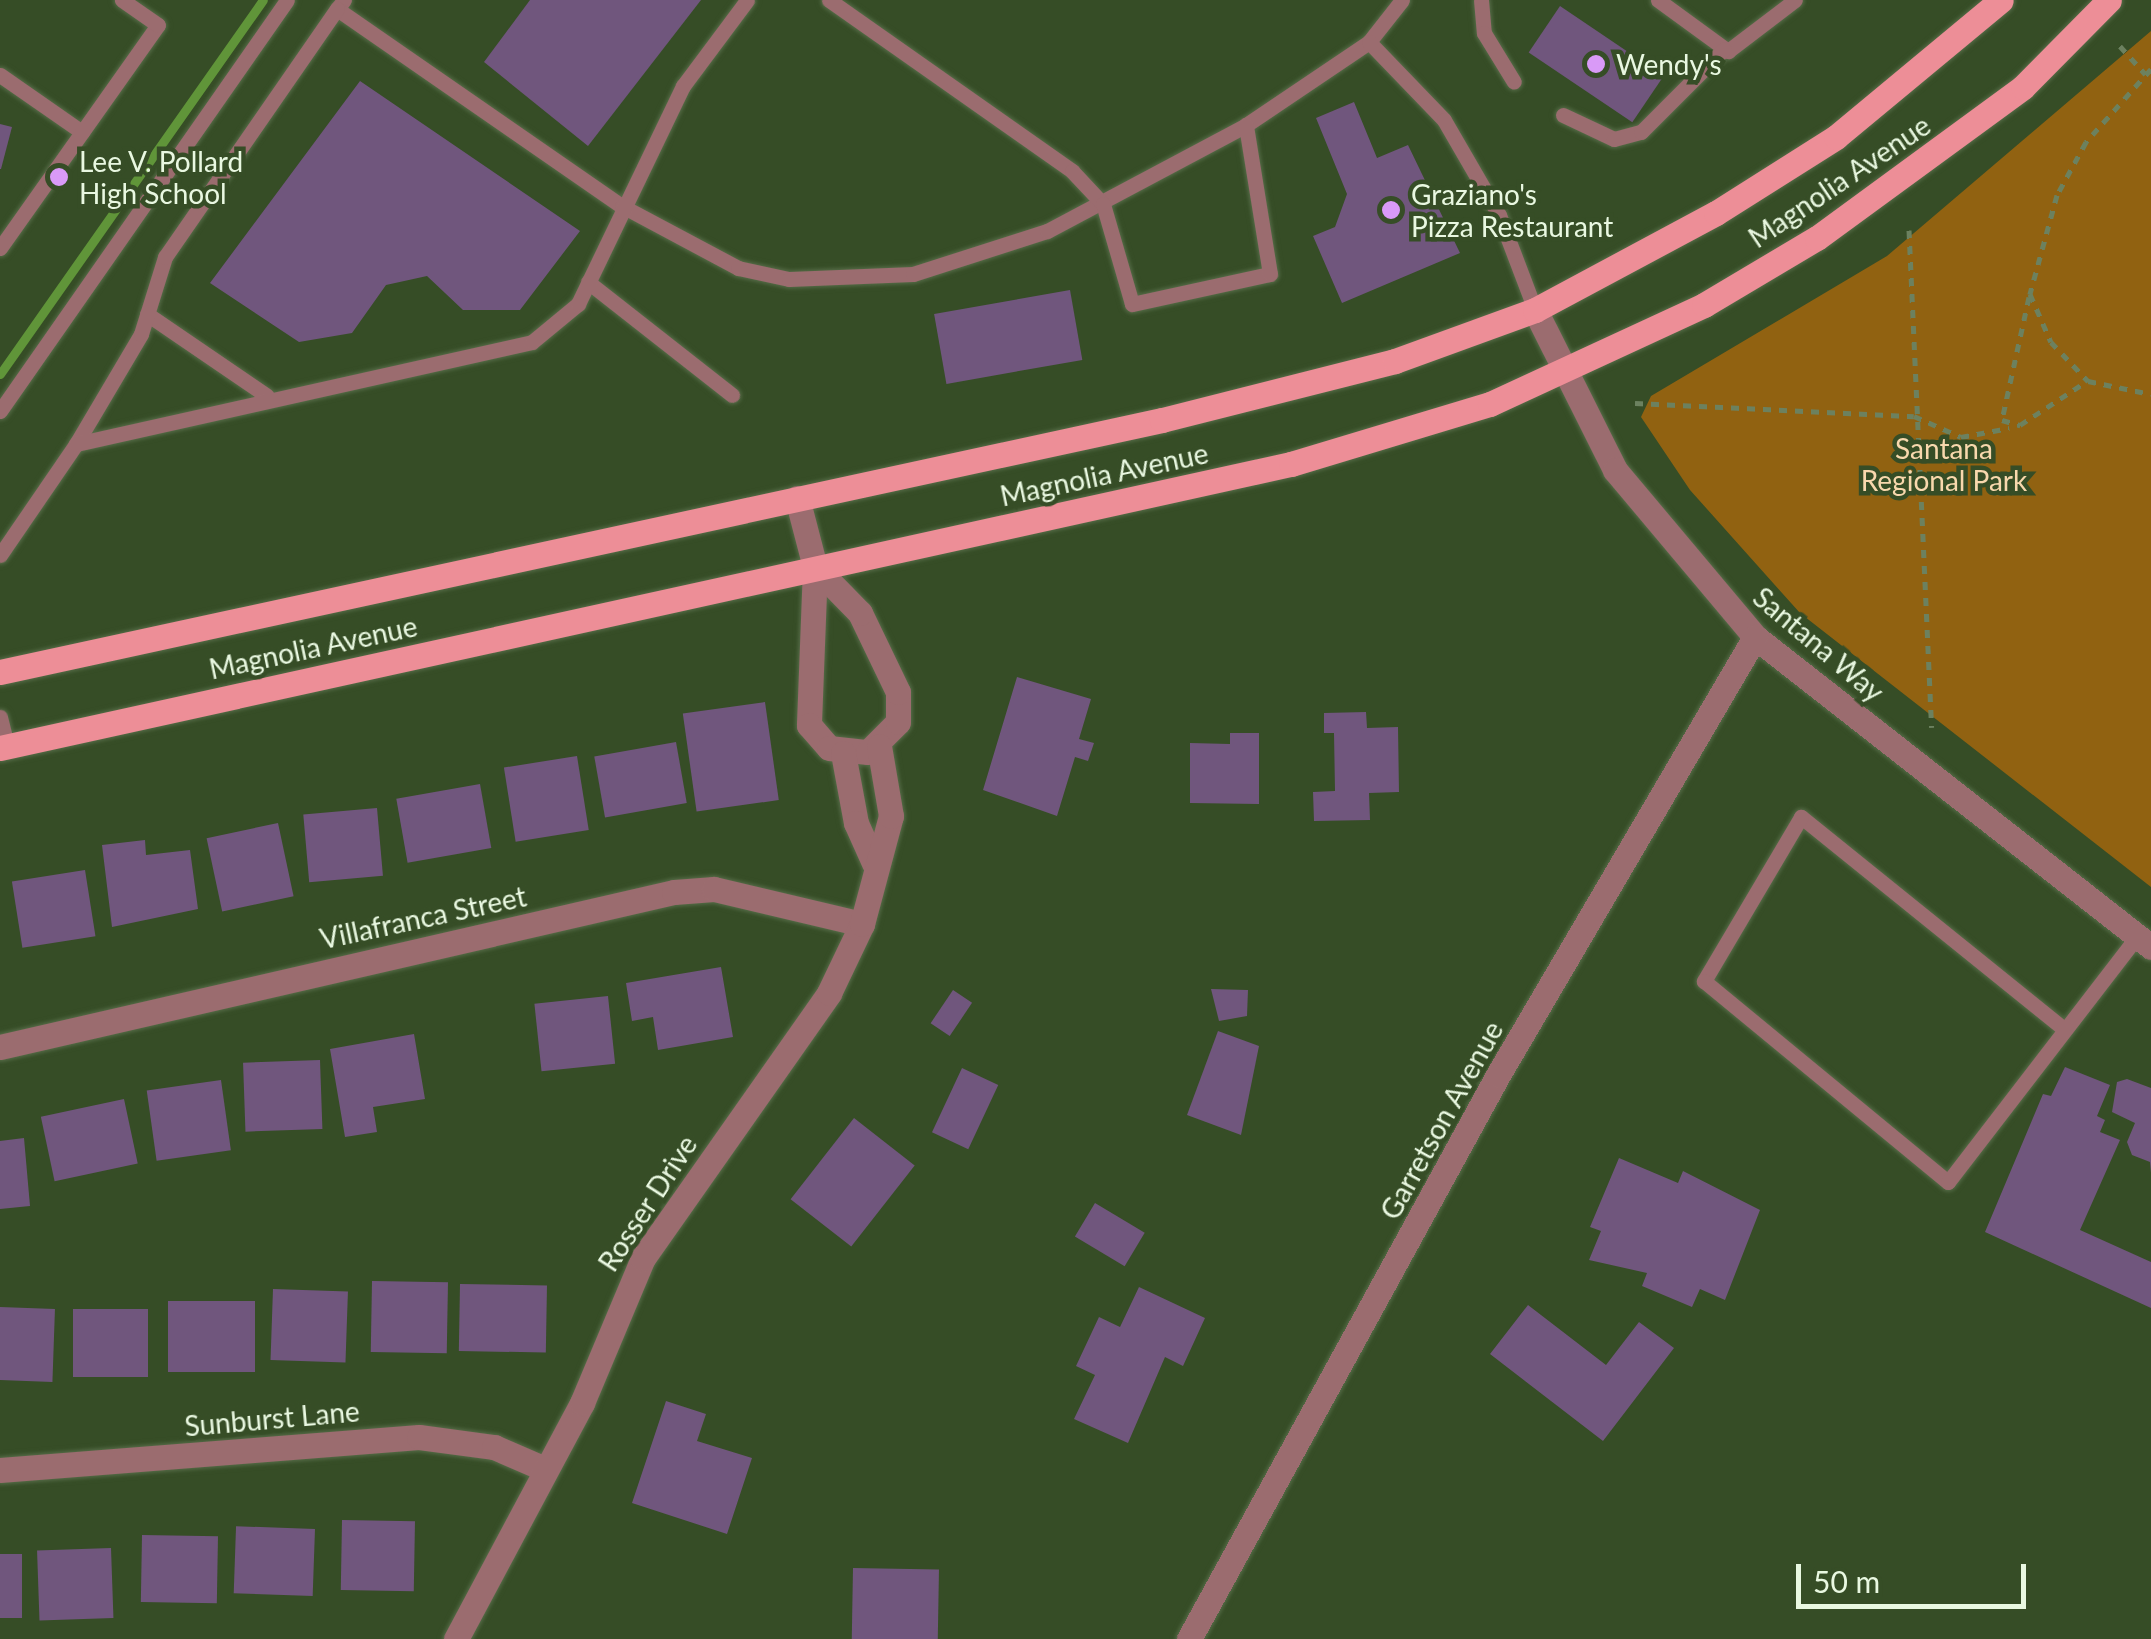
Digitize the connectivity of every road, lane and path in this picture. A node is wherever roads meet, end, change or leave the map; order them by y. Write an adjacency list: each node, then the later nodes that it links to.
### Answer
1 (122, 0): 20 (lane)
2 (287, 0): 35 (lane)
3 (747, 0): 22 (lane)
4 (829, 0): 21 (lane)
5 (1402, 0): 12 (lane)
6 (1481, 0): 17 (lane)
7 (1658, 0): 14 (lane)
8 (1795, 0): 14 (lane)
9 (2001, 0): 27 (main road, Magnolia Avenue)
10 (2110, 0): 29 (main road, Magnolia Avenue)
11 (341, 4): 22 (lane); 28 (lane)
12 (1369, 42): 19 (lane); 27 (lane)
13 (2120, 46): 15 (path)
14 (1724, 49): 18 (lane)
15 (2148, 72): 26 (path)
16 (0, 75): 20 (lane)
17 (1514, 82)
18 (1563, 115)
19 (1246, 125): 21 (lane); 21 (lane)
20 (82, 132): 24 (lane)
21 (1103, 204): 22 (lane)
22 (622, 206): 25 (lane)
23 (1909, 230): 36 (path)
24 (0, 248)
25 (588, 282): 32 (lane); 33 (lane)
26 (2030, 294): 30 (path); 37 (path)
27 (1534, 310): 29 (street, Santana Way); 39 (main road, Magnolia Avenue)
28 (147, 314): 33 (lane); 38 (lane)
29 (1564, 370): 41 (main road, Magnolia Avenue); 42 (street, Santana Way)
30 (2088, 381): 31 (path); 37 (path)
31 (2151, 394)
32 (732, 395)
33 (267, 396): 38 (lane)
34 (1634, 403): 36 (path)
35 (0, 410)
36 (1914, 416): 37 (path); 45 (path)
37 (2009, 428)
38 (76, 444): 40 (lane)
39 (797, 498): 41 (street); 43 (main road, Magnolia Avenue)
40 (0, 555)
41 (815, 567): 46 (street); 47 (main road, Magnolia Avenue); 48 (street)
42 (1754, 636): 51 (street, Santana Way); 57 (street, Garretson Avenue)
43 (0, 672)
44 (0, 717): 47 (lane)
45 (1932, 727)
46 (879, 746): 48 (street); 49 (street, Rosser Drive)
47 (4, 747)
48 (843, 753): 49 (street)
49 (874, 863): 50 (street, Rosser Drive)
50 (862, 924): 53 (street, Villafranca Street); 54 (street, Rosser Drive)
51 (2144, 942): 52 (lane)
52 (2064, 1029): 52 (lane)
53 (0, 1048)
54 (545, 1469): 55 (street, Sunburst Lane); 56 (street, Rosser Drive)
55 (0, 1470)
56 (456, 1639)
57 (1189, 1639)

